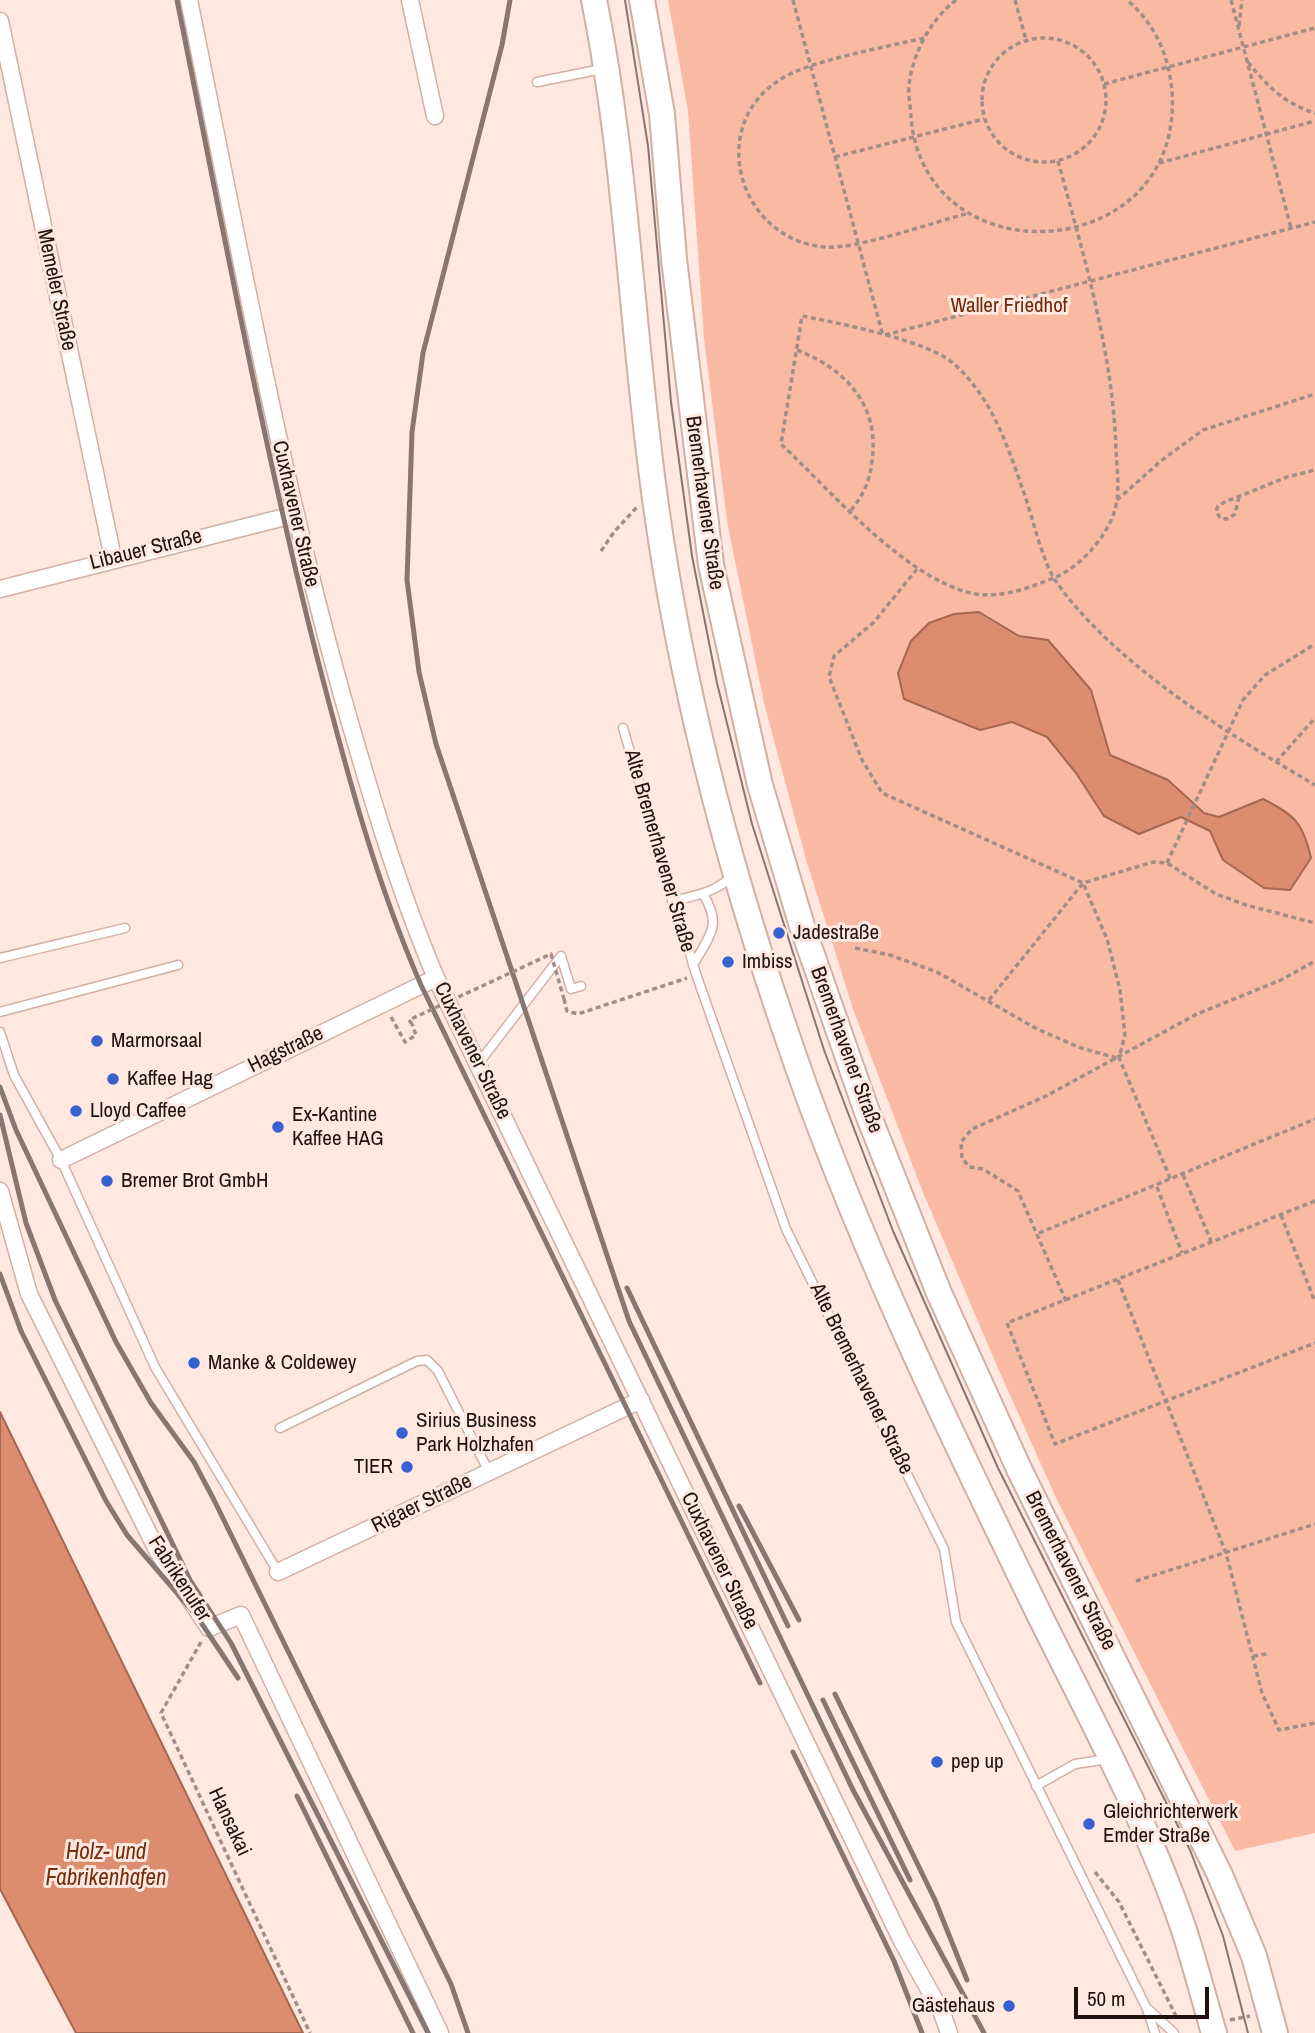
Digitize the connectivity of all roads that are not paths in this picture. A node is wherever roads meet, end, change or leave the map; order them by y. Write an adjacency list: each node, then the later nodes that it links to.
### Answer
1 (189, 0): 9 (street, Cuxhavener Straße)
2 (410, 0): 8 (street)
3 (594, 0): 6 (main road, Bremerhavener Straße)
4 (642, 0): 34 (main road, Bremerhavener Straße)
5 (0, 21): 10 (street, Memeler Straße)
6 (607, 68): 7 (lane); 13 (main road, Bremerhavener Straße)
7 (537, 82)
8 (435, 117)
9 (293, 515): 10 (street, Libauer Straße); 20 (street, Cuxhavener Straße)
10 (113, 558): 11 (street, Libauer Straße)
11 (0, 589)
12 (623, 727): 15 (lane, Alte Bremerhavener Straße)
13 (735, 872): 14 (lane); 31 (main road, Bremerhavener Straße)
14 (703, 894): 15 (lane); 19 (lane)
15 (672, 901): 19 (lane, Alte Bremerhavener Straße)
16 (125, 928): 17 (lane)
17 (0, 958)
18 (178, 965): 22 (lane)
19 (693, 965): 32 (lane, Alte Bremerhavener Straße)
20 (436, 978): 24 (street, Cuxhavener Straße); 25 (street, Hagstraße)
21 (581, 986): 24 (lane)
22 (0, 1012)
23 (0, 1032): 25 (lane)
24 (478, 1064): 27 (street, Cuxhavener Straße)
25 (61, 1160): 30 (lane)
26 (0, 1191): 36 (street, Fabrikenufer)
27 (640, 1400): 29 (street, Rigaer Straße); 37 (street, Cuxhavener Straße)
28 (280, 1428): 29 (lane)
29 (489, 1472): 30 (street, Rigaer Straße)
30 (278, 1572)
31 (1112, 1759): 32 (lane); 35 (main road, Bremerhavener Straße)
32 (1036, 1786): 33 (lane, Alte Bremerhavener Straße)
33 (1147, 2010): 38 (lane, Alte Bremerhavener Straße); 39 (lane, Alte Bremerhavener Straße)
34 (1272, 2023)
35 (1213, 2028)
36 (440, 2033)
37 (949, 2033)
38 (1154, 2033)
39 (1174, 2033)

